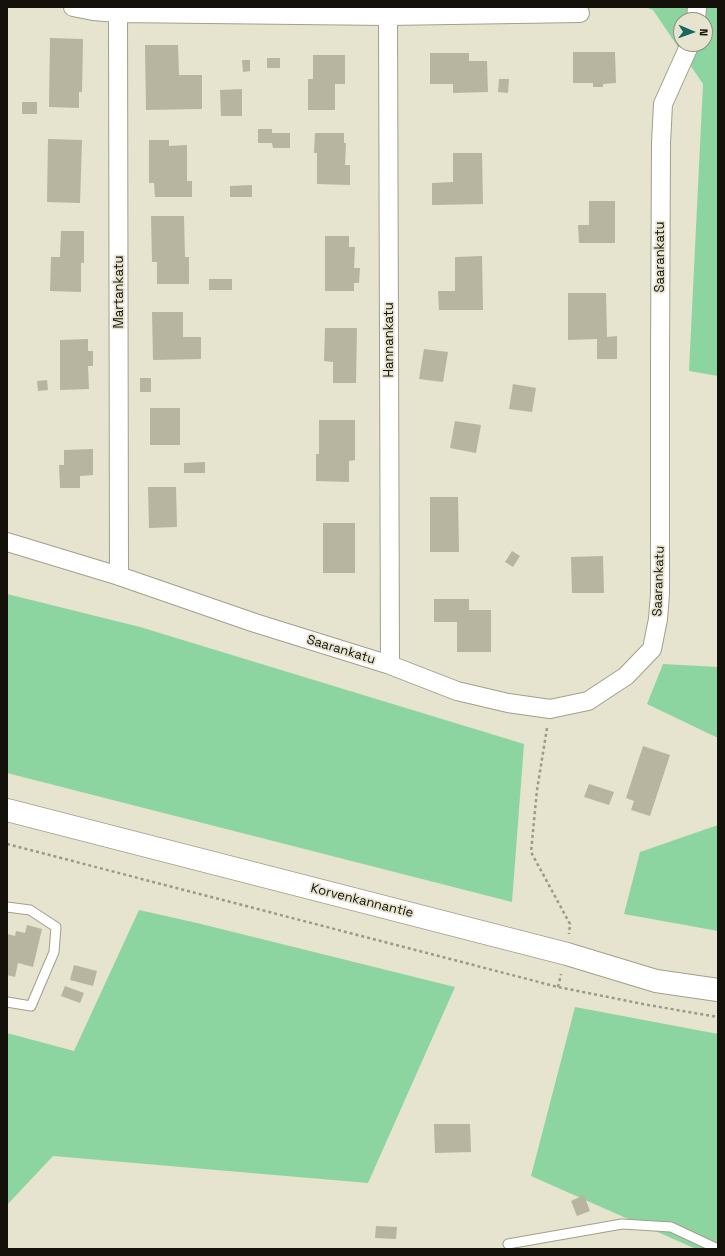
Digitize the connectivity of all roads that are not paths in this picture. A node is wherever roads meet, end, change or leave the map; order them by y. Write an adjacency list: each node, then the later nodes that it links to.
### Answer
1 (74, 7): 2 (street)
2 (118, 10): 4 (street); 7 (street, Martankatu)
3 (580, 13): 4 (street)
4 (388, 16): 8 (street, Hannankatu)
5 (686, 52): 8 (street, Saarankatu)
6 (7, 542): 7 (street, Saarankatu)
7 (119, 576): 8 (street, Saarankatu)
8 (390, 665)
9 (7, 810): 11 (main road, Korvenkannantie)
10 (7, 907): 12 (lane)
11 (718, 990)
12 (7, 1002)
13 (508, 1244): 14 (lane)
14 (718, 1249)

